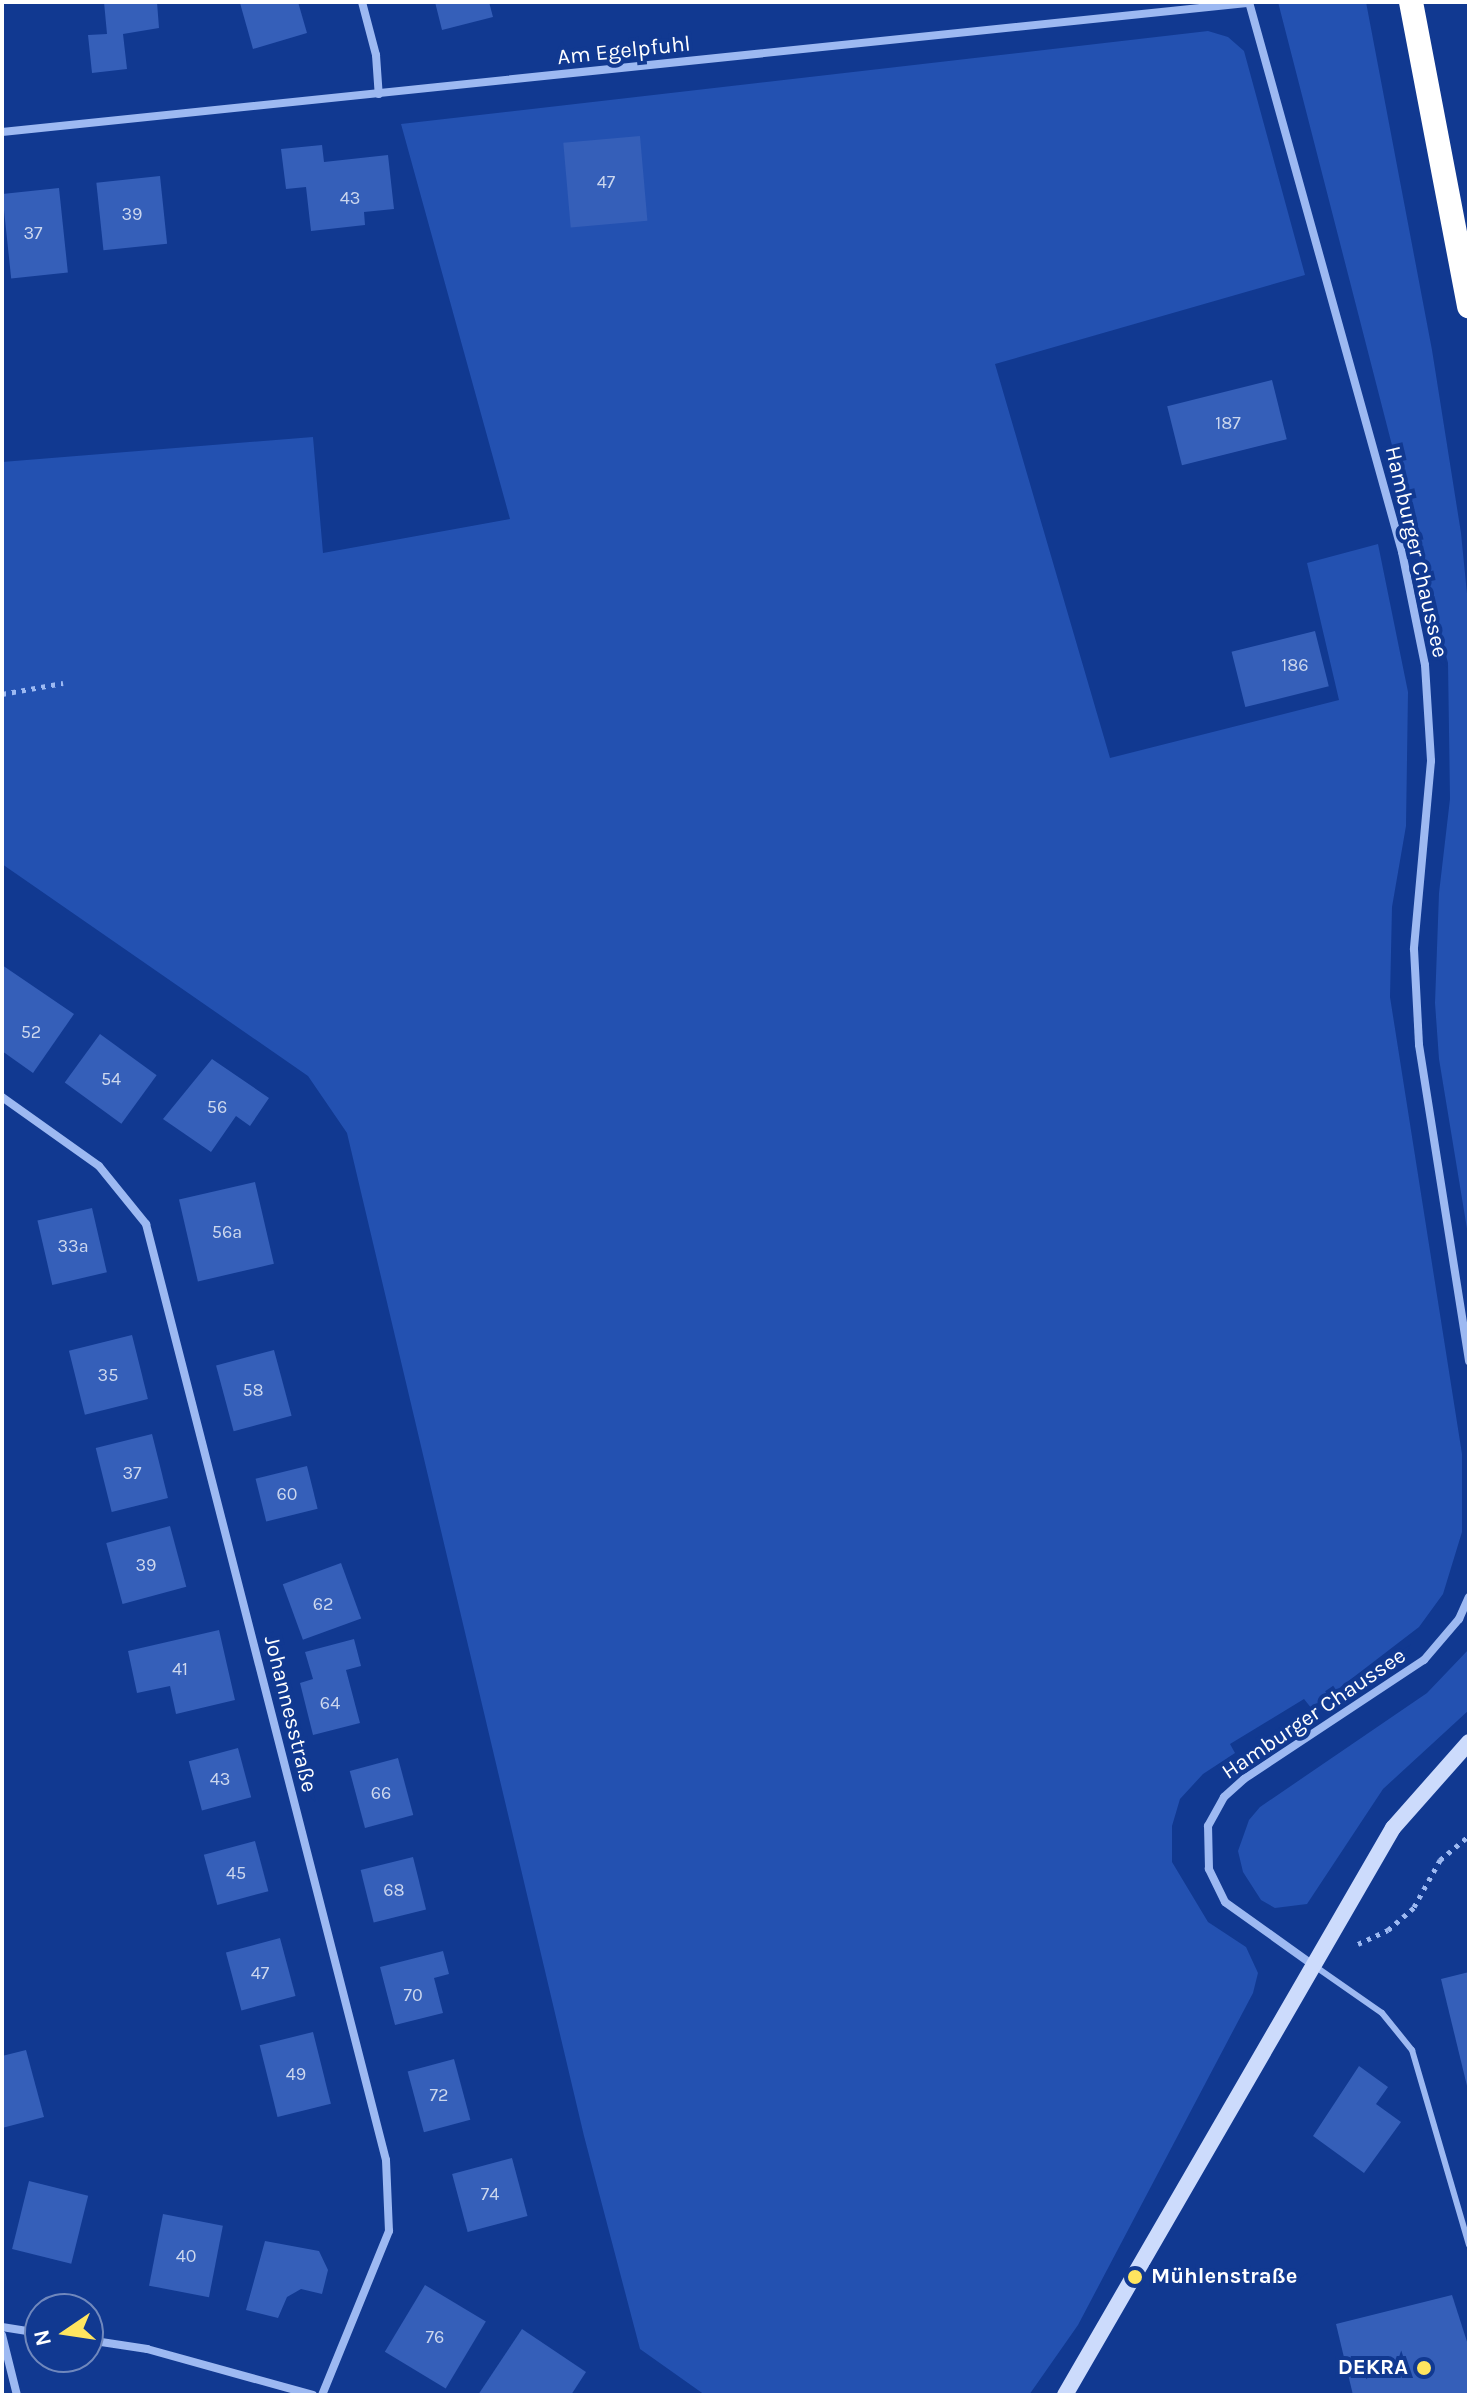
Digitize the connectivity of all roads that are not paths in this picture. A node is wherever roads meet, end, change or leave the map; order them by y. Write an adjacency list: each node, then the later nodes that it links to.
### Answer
1 (362, 2): 4 (street)
2 (1411, 2): 6 (highway)
3 (1249, 3): 4 (street, Am Egelpfuhl); 8 (street, Hamburger Chaussee)
4 (379, 94): 5 (street, Am Egelpfuhl)
5 (2, 132)
6 (1469, 307)
7 (2, 1097): 19 (street, Johannesstraße)
8 (1469, 1361)
9 (1469, 1597): 11 (street, Hamburger Chaussee)
10 (1469, 1742): 11 (street)
11 (1313, 1965): 12 (lane); 20 (street)
12 (1469, 2245)
13 (2, 2327): 14 (street)
14 (24, 2330)
15 (2, 2335): 17 (street)
16 (104, 2342): 18 (street)
17 (17, 2395)
18 (313, 2395)
19 (322, 2395)
20 (1065, 2395)

